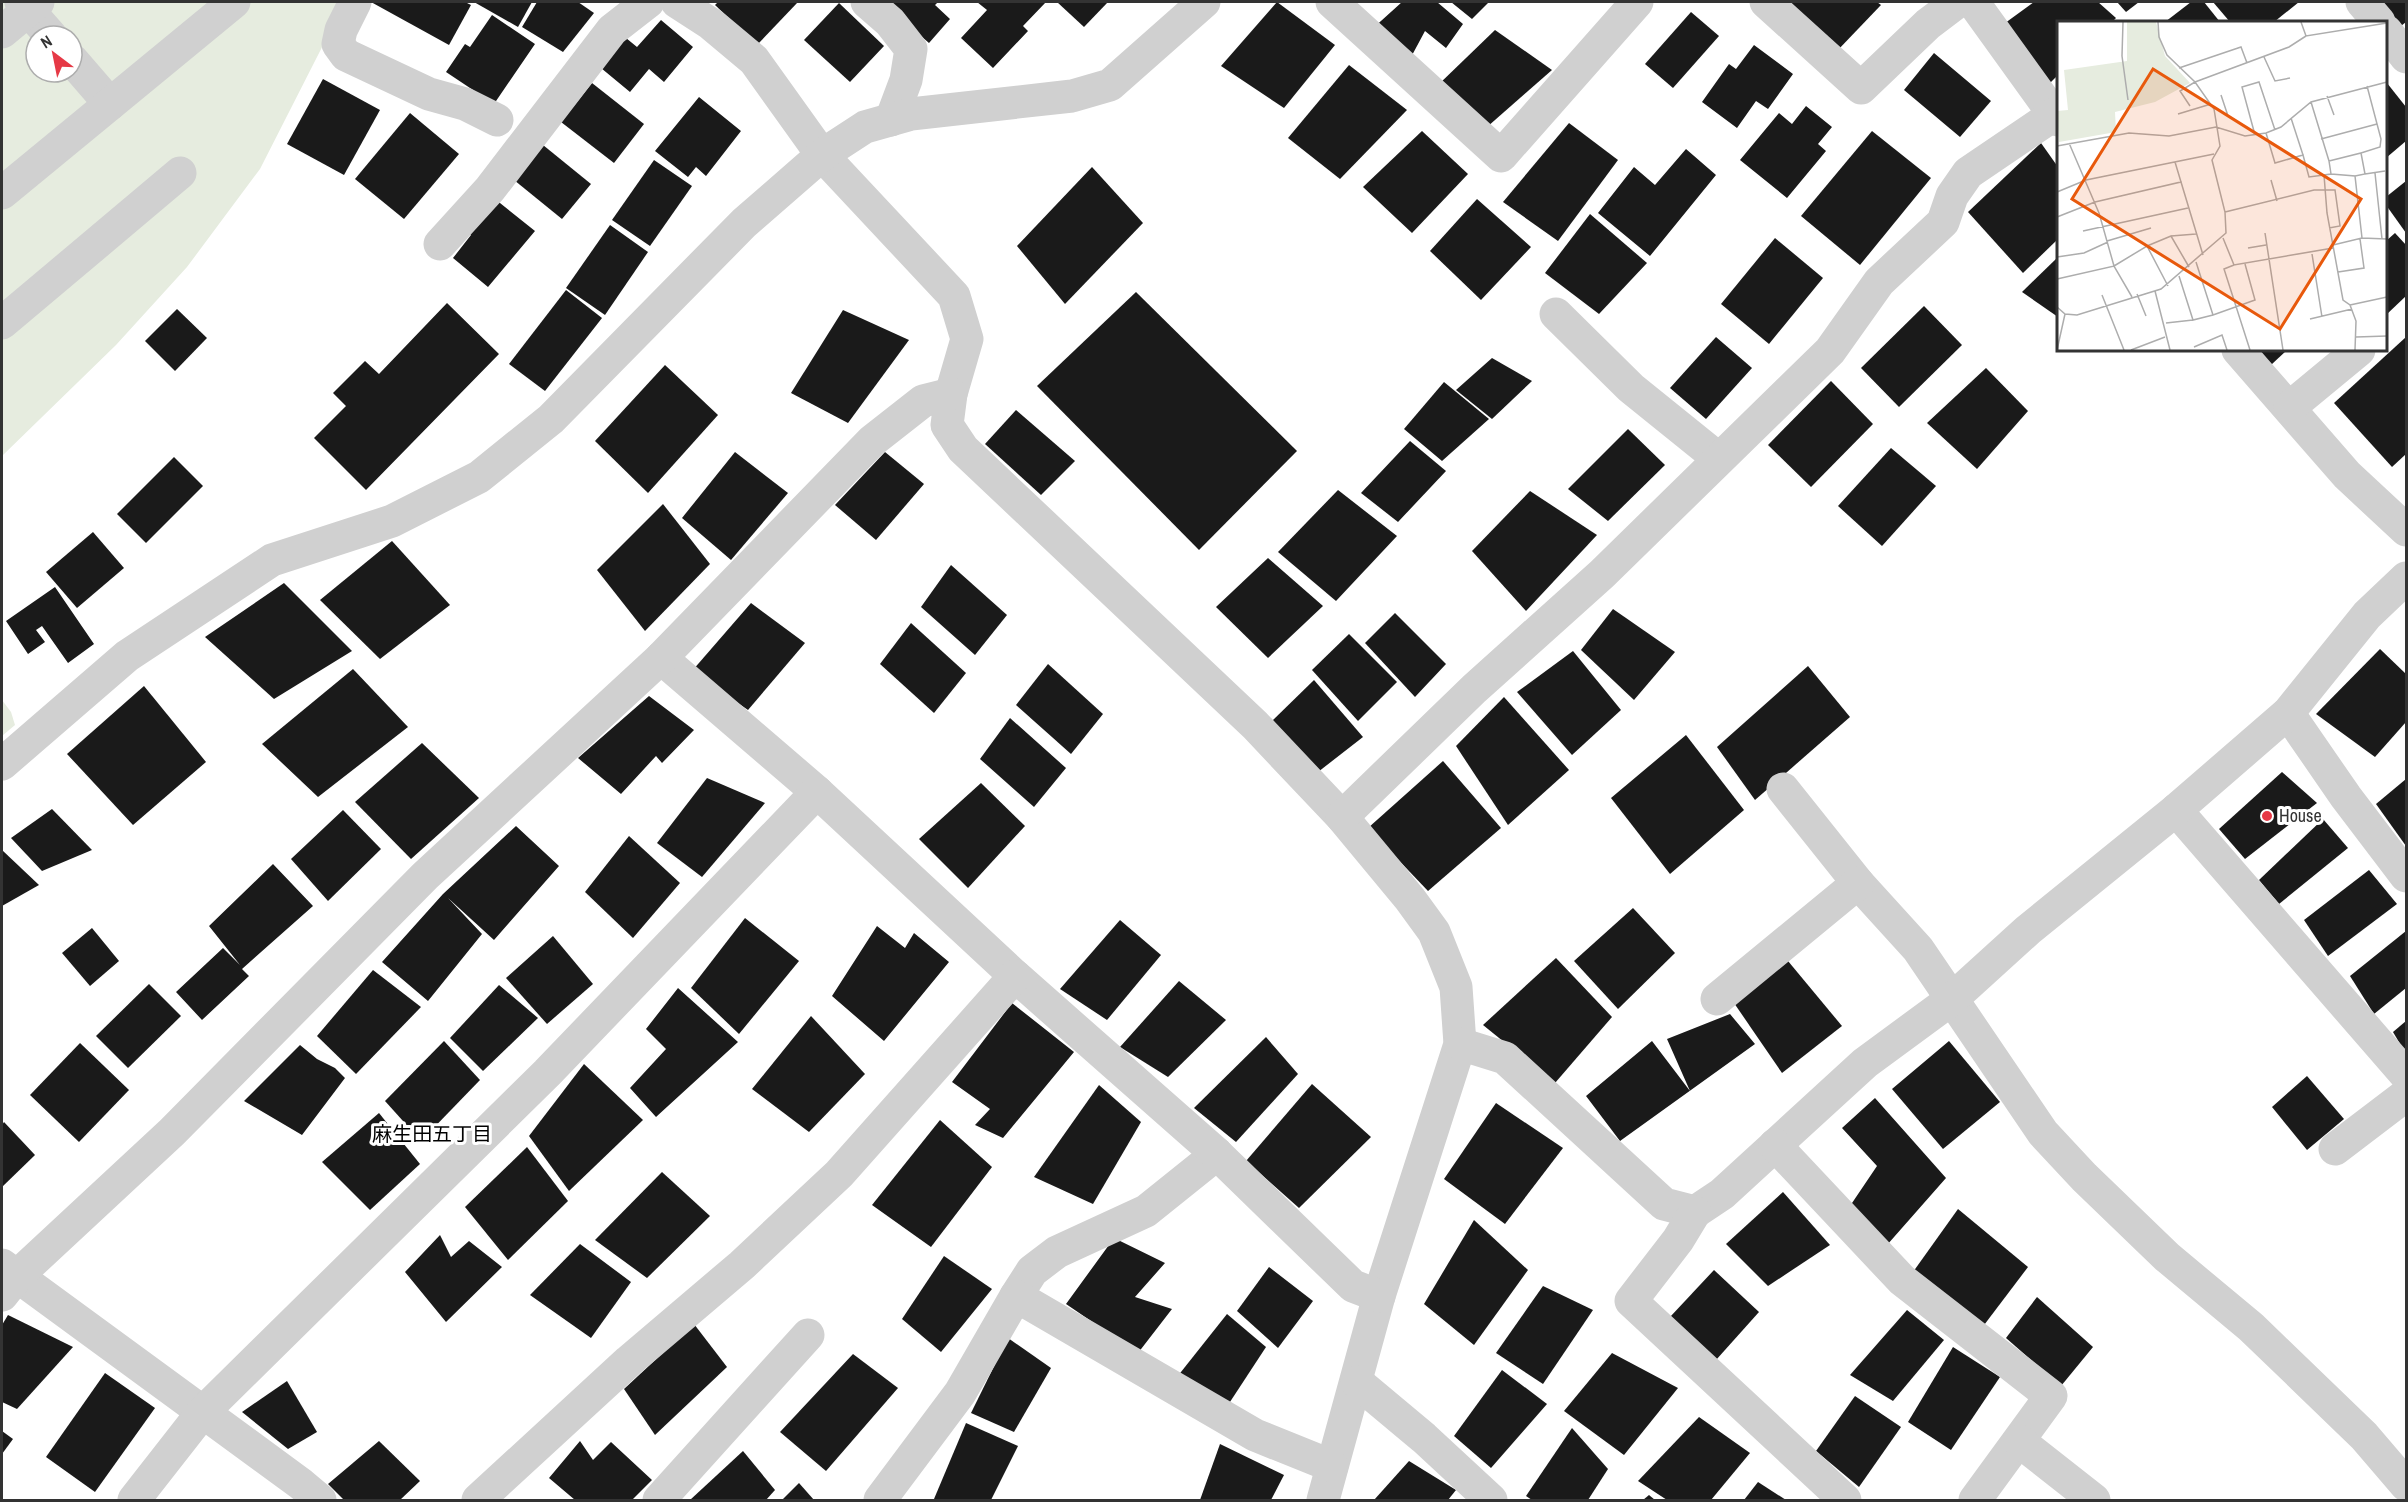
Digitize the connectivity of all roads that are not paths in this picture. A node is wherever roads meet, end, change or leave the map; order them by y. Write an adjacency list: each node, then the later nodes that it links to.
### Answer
1 (234, 2): 20 (street)
2 (355, 2): 22 (street)
3 (648, 2): 27 (street)
4 (678, 2): 24 (street)
5 (867, 2): 23 (street)
6 (1332, 2): 7 (street)
7 (1637, 2)
8 (1766, 2): 9 (street)
9 (1957, 2)
10 (1972, 2): 21 (street)
11 (2362, 2): 14 (street)
12 (29, 4): 15 (street); 16 (street)
13 (1187, 7): 23 (street)
14 (2378, 21)
15 (43, 24)
16 (2, 32)
17 (2387, 33): 18 (street)
18 (2406, 57)
19 (84, 74): 20 (street)
20 (110, 104): 26 (street)
21 (2057, 116): 34 (street)
22 (497, 120)
23 (891, 120): 24 (street)
24 (822, 155): 32 (street); 39 (street)
25 (180, 173): 29 (street)
26 (2, 193)
27 (440, 243)
28 (1556, 314): 34 (street)
29 (2, 323)
30 (2239, 351): 33 (street)
31 (2358, 351): 33 (street)
32 (951, 394): 37 (street); 43 (street)
33 (2290, 407): 35 (street)
34 (1719, 459): 43 (street)
35 (2406, 530)
36 (2406, 578): 38 (street)
37 (661, 658): 41 (street); 56 (street)
38 (2288, 713): 42 (street); 44 (street)
39 (2, 764)
40 (1784, 789): 45 (street)
41 (817, 792): 46 (street); 61 (street)
42 (2176, 810): 48 (street); 50 (street)
43 (1342, 817): 49 (street)
44 (2406, 876)
45 (1858, 883): 47 (street); 48 (street)
46 (1015, 976): 54 (street); 67 (street)
47 (1717, 999)
48 (1952, 999): 52 (street); 64 (street)
49 (1460, 1044): 55 (street); 58 (street)
50 (2406, 1075)
51 (2406, 1095): 53 (street)
52 (1775, 1145): 55 (street); 62 (street)
53 (2335, 1149)
54 (1217, 1154): 57 (street); 58 (street)
55 (1695, 1212): 72 (street)
56 (7, 1279): 61 (street)
57 (1016, 1296): 63 (street); 69 (street)
58 (1379, 1296): 60 (street)
59 (808, 1335): 68 (street)
60 (1357, 1382): 63 (street); 71 (street)
61 (202, 1413): 65 (street); 66 (street)
62 (2019, 1441): 73 (street); 74 (street)
63 (1332, 1466): 70 (street)
64 (2406, 1485)
65 (134, 1500)
66 (320, 1500)
67 (477, 1500)
68 (659, 1500)
69 (880, 1500)
70 (1323, 1500)
71 (1491, 1500)
72 (1845, 1500)
73 (1975, 1500)
74 (2094, 1500)

